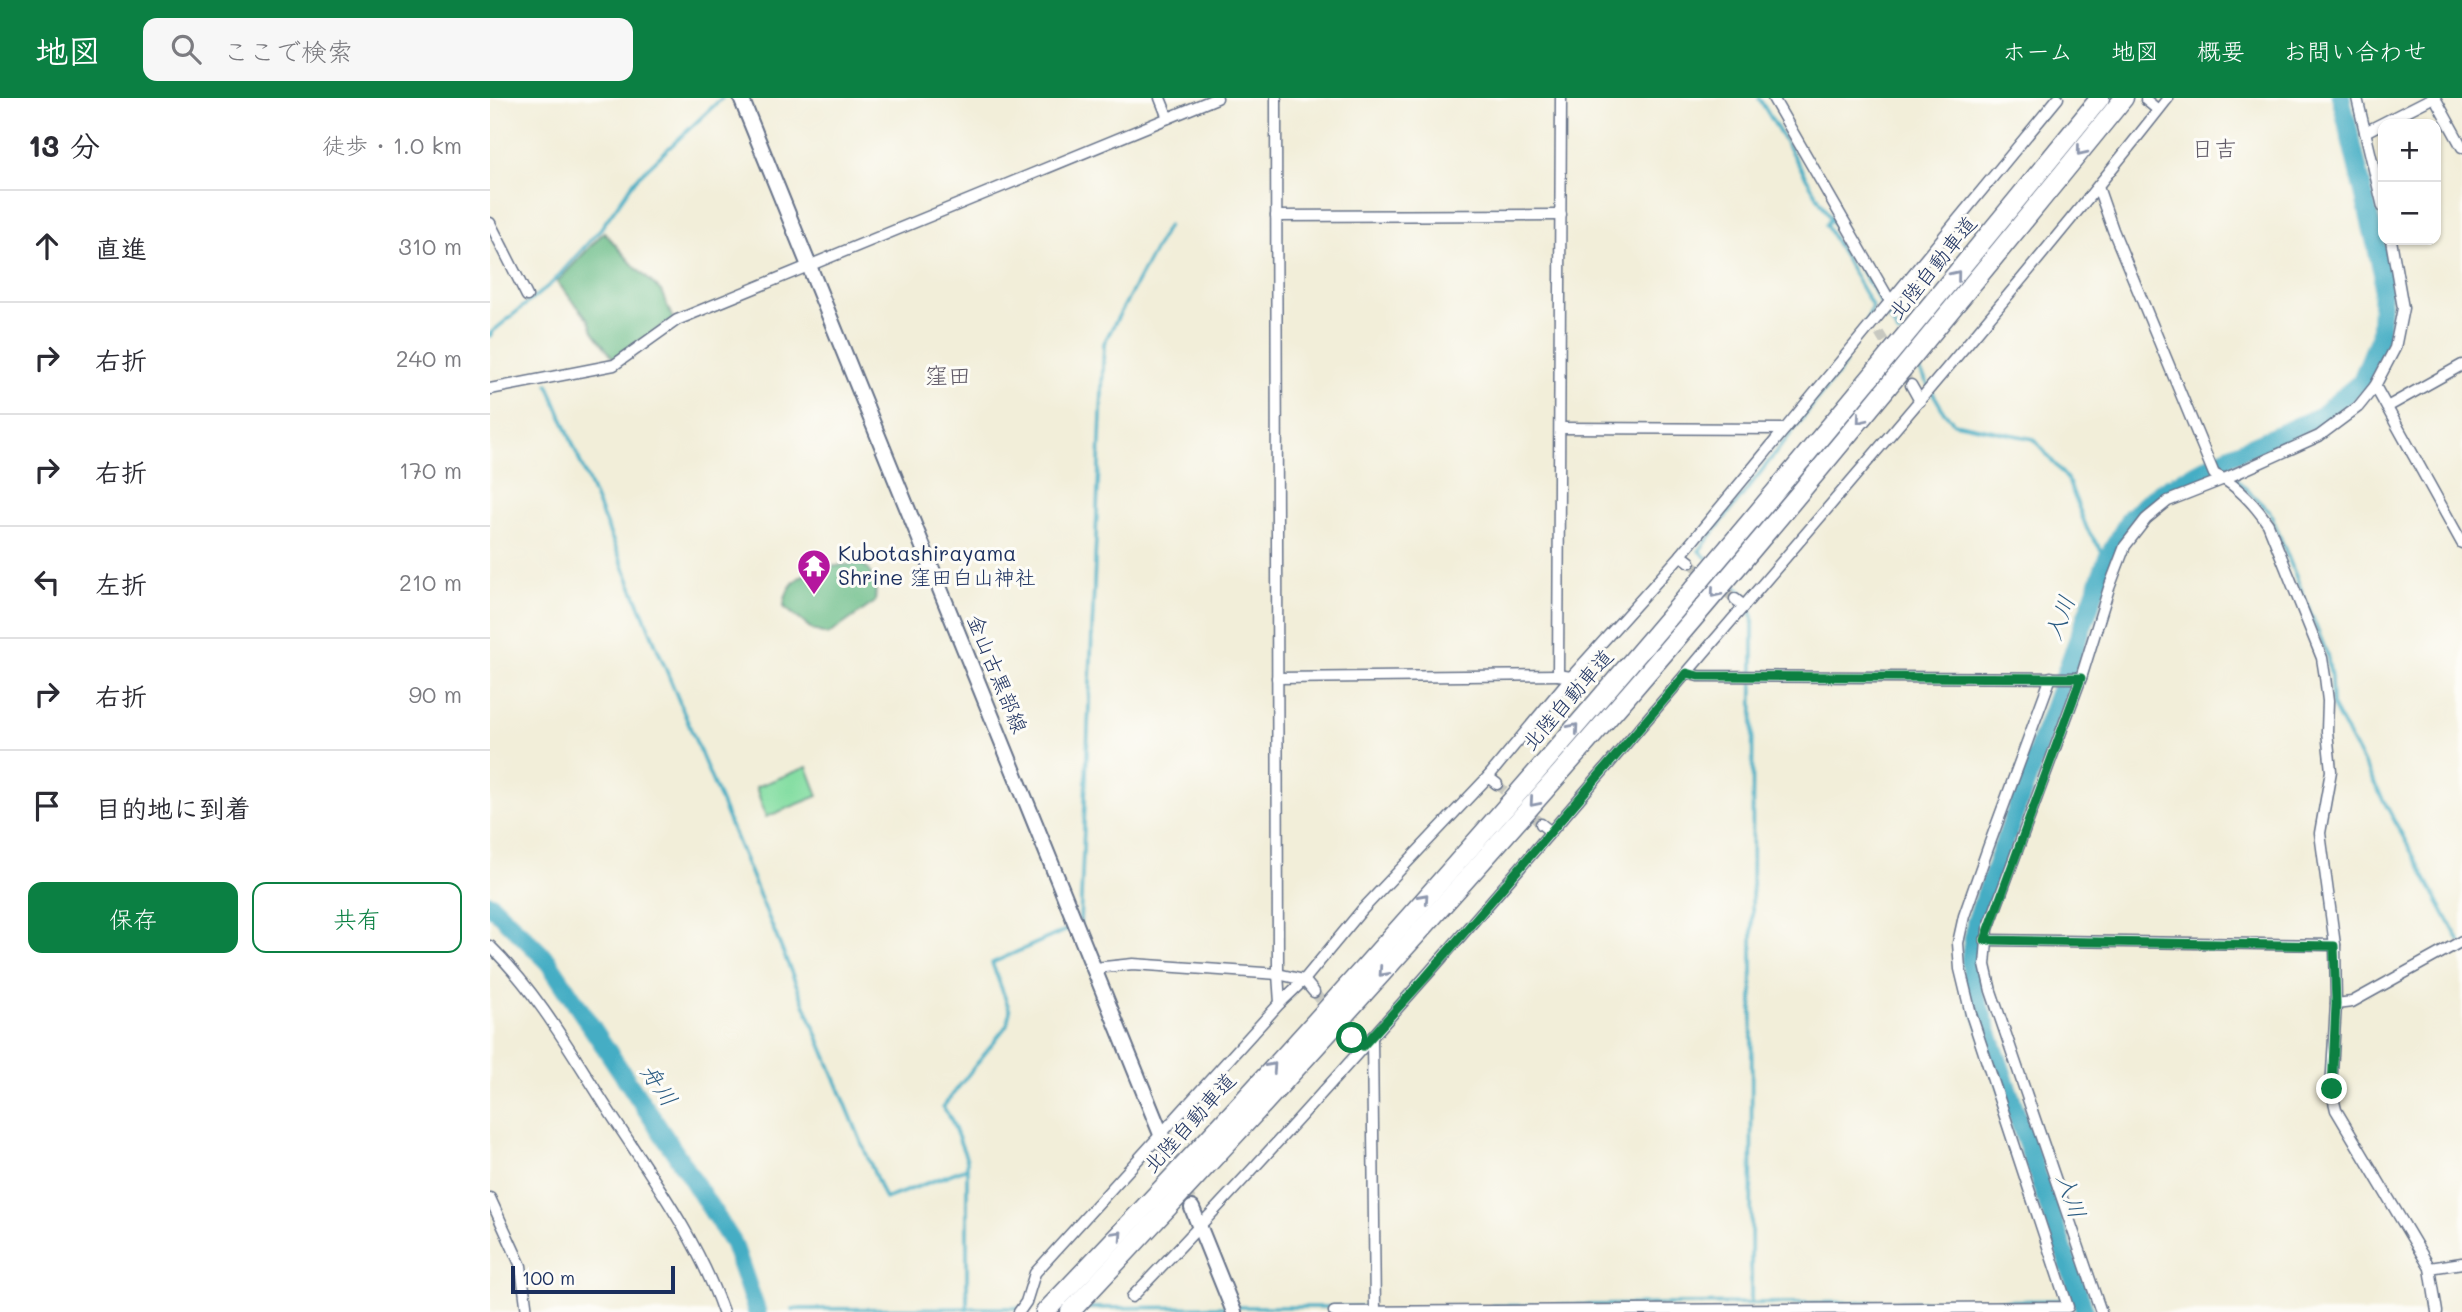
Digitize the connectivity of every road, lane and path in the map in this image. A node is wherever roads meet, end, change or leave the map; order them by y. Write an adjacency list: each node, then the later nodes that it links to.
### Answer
1 (741, 98): 24 (main road, 金山古黒部線)
2 (1160, 98): 15 (street)
3 (1217, 98): 15 (street)
4 (1276, 98): 21 (street)
5 (1561, 98): 20 (street)
6 (1773, 98): 26 (street)
7 (2058, 98): 26 (street)
8 (2100, 98): 77 (highway, 北陸自動車道, one-way to 8)
9 (2124, 98): 78 (highway, 北陸自動車道, one-way to 78)
10 (2168, 98): 14 (street)
11 (2357, 98): 16 (street)
12 (2434, 98): 16 (street); 17 (street)
13 (2146, 100): 14 (street)
14 (2158, 110): 19 (street)
15 (1168, 118): 24 (street)
16 (2365, 132): 18 (street)
17 (2462, 147)
18 (2378, 185)
19 (2098, 187): 33 (street); 37 (street)
20 (1561, 215): 21 (street); 35 (street)
21 (1276, 216): 45 (street)
22 (490, 223): 25 (street)
23 (2392, 245): 31 (street)
24 (808, 265): 32 (street); 55 (main road, 金山古黒部線)
25 (527, 296)
26 (1890, 302): 27 (street)
27 (1872, 323): 28 (street); 36 (street)
28 (1879, 333)
29 (2462, 365): 34 (street)
30 (1911, 385): 33 (street)
31 (2375, 386): 34 (street); 37 (street)
32 (490, 389)
33 (1920, 401): 40 (street)
34 (2387, 407): 38 (street)
35 (1560, 428): 36 (street); 42 (street)
36 (1785, 429): 43 (street)
37 (2219, 476): 46 (street); 54 (street)
38 (2462, 544)
39 (1735, 599): 40 (street)
40 (1744, 606): 41 (street)
41 (1687, 673): 44 (street); 50 (street)
42 (1558, 675): 43 (street); 45 (street)
43 (1572, 677): 47 (street)
44 (2051, 677): 46 (street); 73 (street)
45 (1277, 678): 56 (street)
46 (2081, 678): 51 (street)
47 (1488, 777): 48 (street); 57 (street)
48 (1497, 784)
49 (1541, 824): 50 (street)
50 (1551, 832): 61 (street)
51 (1985, 940): 54 (street); 82 (street)
52 (2462, 941): 60 (street)
53 (490, 946): 75 (street)
54 (2334, 946): 60 (street)
55 (1095, 968): 56 (street); 64 (main road, 金山古黒部線)
56 (1278, 974): 57 (street); 59 (street)
57 (1304, 980): 58 (street); 59 (street)
58 (1314, 992)
59 (1280, 1003): 64 (street)
60 (2336, 1004): 70 (street)
61 (1372, 1037): 63 (street); 81 (street)
62 (1352, 1038): 63 (street)
63 (1363, 1046): 68 (street)
64 (1162, 1134): 65 (main road, 金山古黒部線); 76 (street)
65 (1167, 1149)
66 (490, 1198): 74 (street)
67 (1192, 1208): 68 (main road)
68 (1200, 1226): 71 (street); 79 (main road)
69 (2462, 1263): 70 (street)
70 (2430, 1268): 83 (street)
71 (1132, 1297)
72 (1659, 1311): 73 (street); 81 (street)
73 (1849, 1311)
74 (527, 1312)
75 (723, 1312)
76 (1019, 1312)
77 (1045, 1312)
78 (1070, 1312)
79 (1234, 1312)
80 (1334, 1312): 81 (street)
81 (1375, 1312)
82 (2101, 1312)
83 (2437, 1312)

